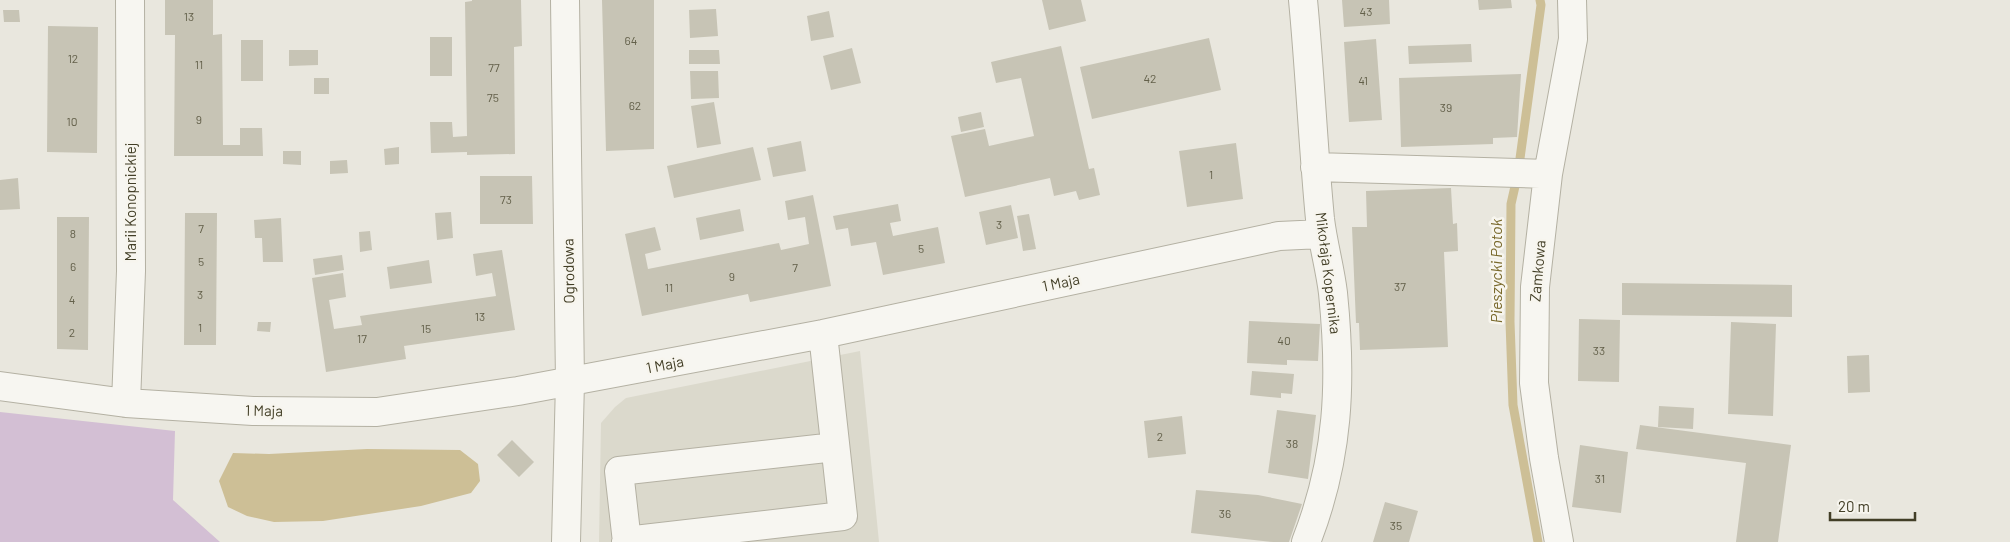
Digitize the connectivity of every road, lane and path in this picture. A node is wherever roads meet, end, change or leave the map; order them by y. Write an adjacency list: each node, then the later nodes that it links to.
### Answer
1 (130, 0): 11 (street, Marii Konopnickiej)
2 (565, 0): 9 (street, Ogrodowa)
3 (1303, 0): 5 (street, Mikołaja Kopernika)
4 (1572, 0): 6 (street, Zamkowa)
5 (1315, 168): 6 (street); 7 (street, Mikołaja Kopernika)
6 (1541, 174): 16 (street, Zamkowa)
7 (1322, 234): 8 (street, 1 Maja); 15 (street, Mikołaja Kopernika)
8 (823, 334): 9 (street, 1 Maja); 12 (street)
9 (570, 382): 11 (street, 1 Maja); 14 (street, Ogrodowa)
10 (0, 386): 11 (street, 1 Maja)
11 (126, 403)
12 (835, 447): 13 (street); 13 (street)
13 (627, 541)
14 (566, 542)
15 (1306, 542)
16 (1558, 542)

